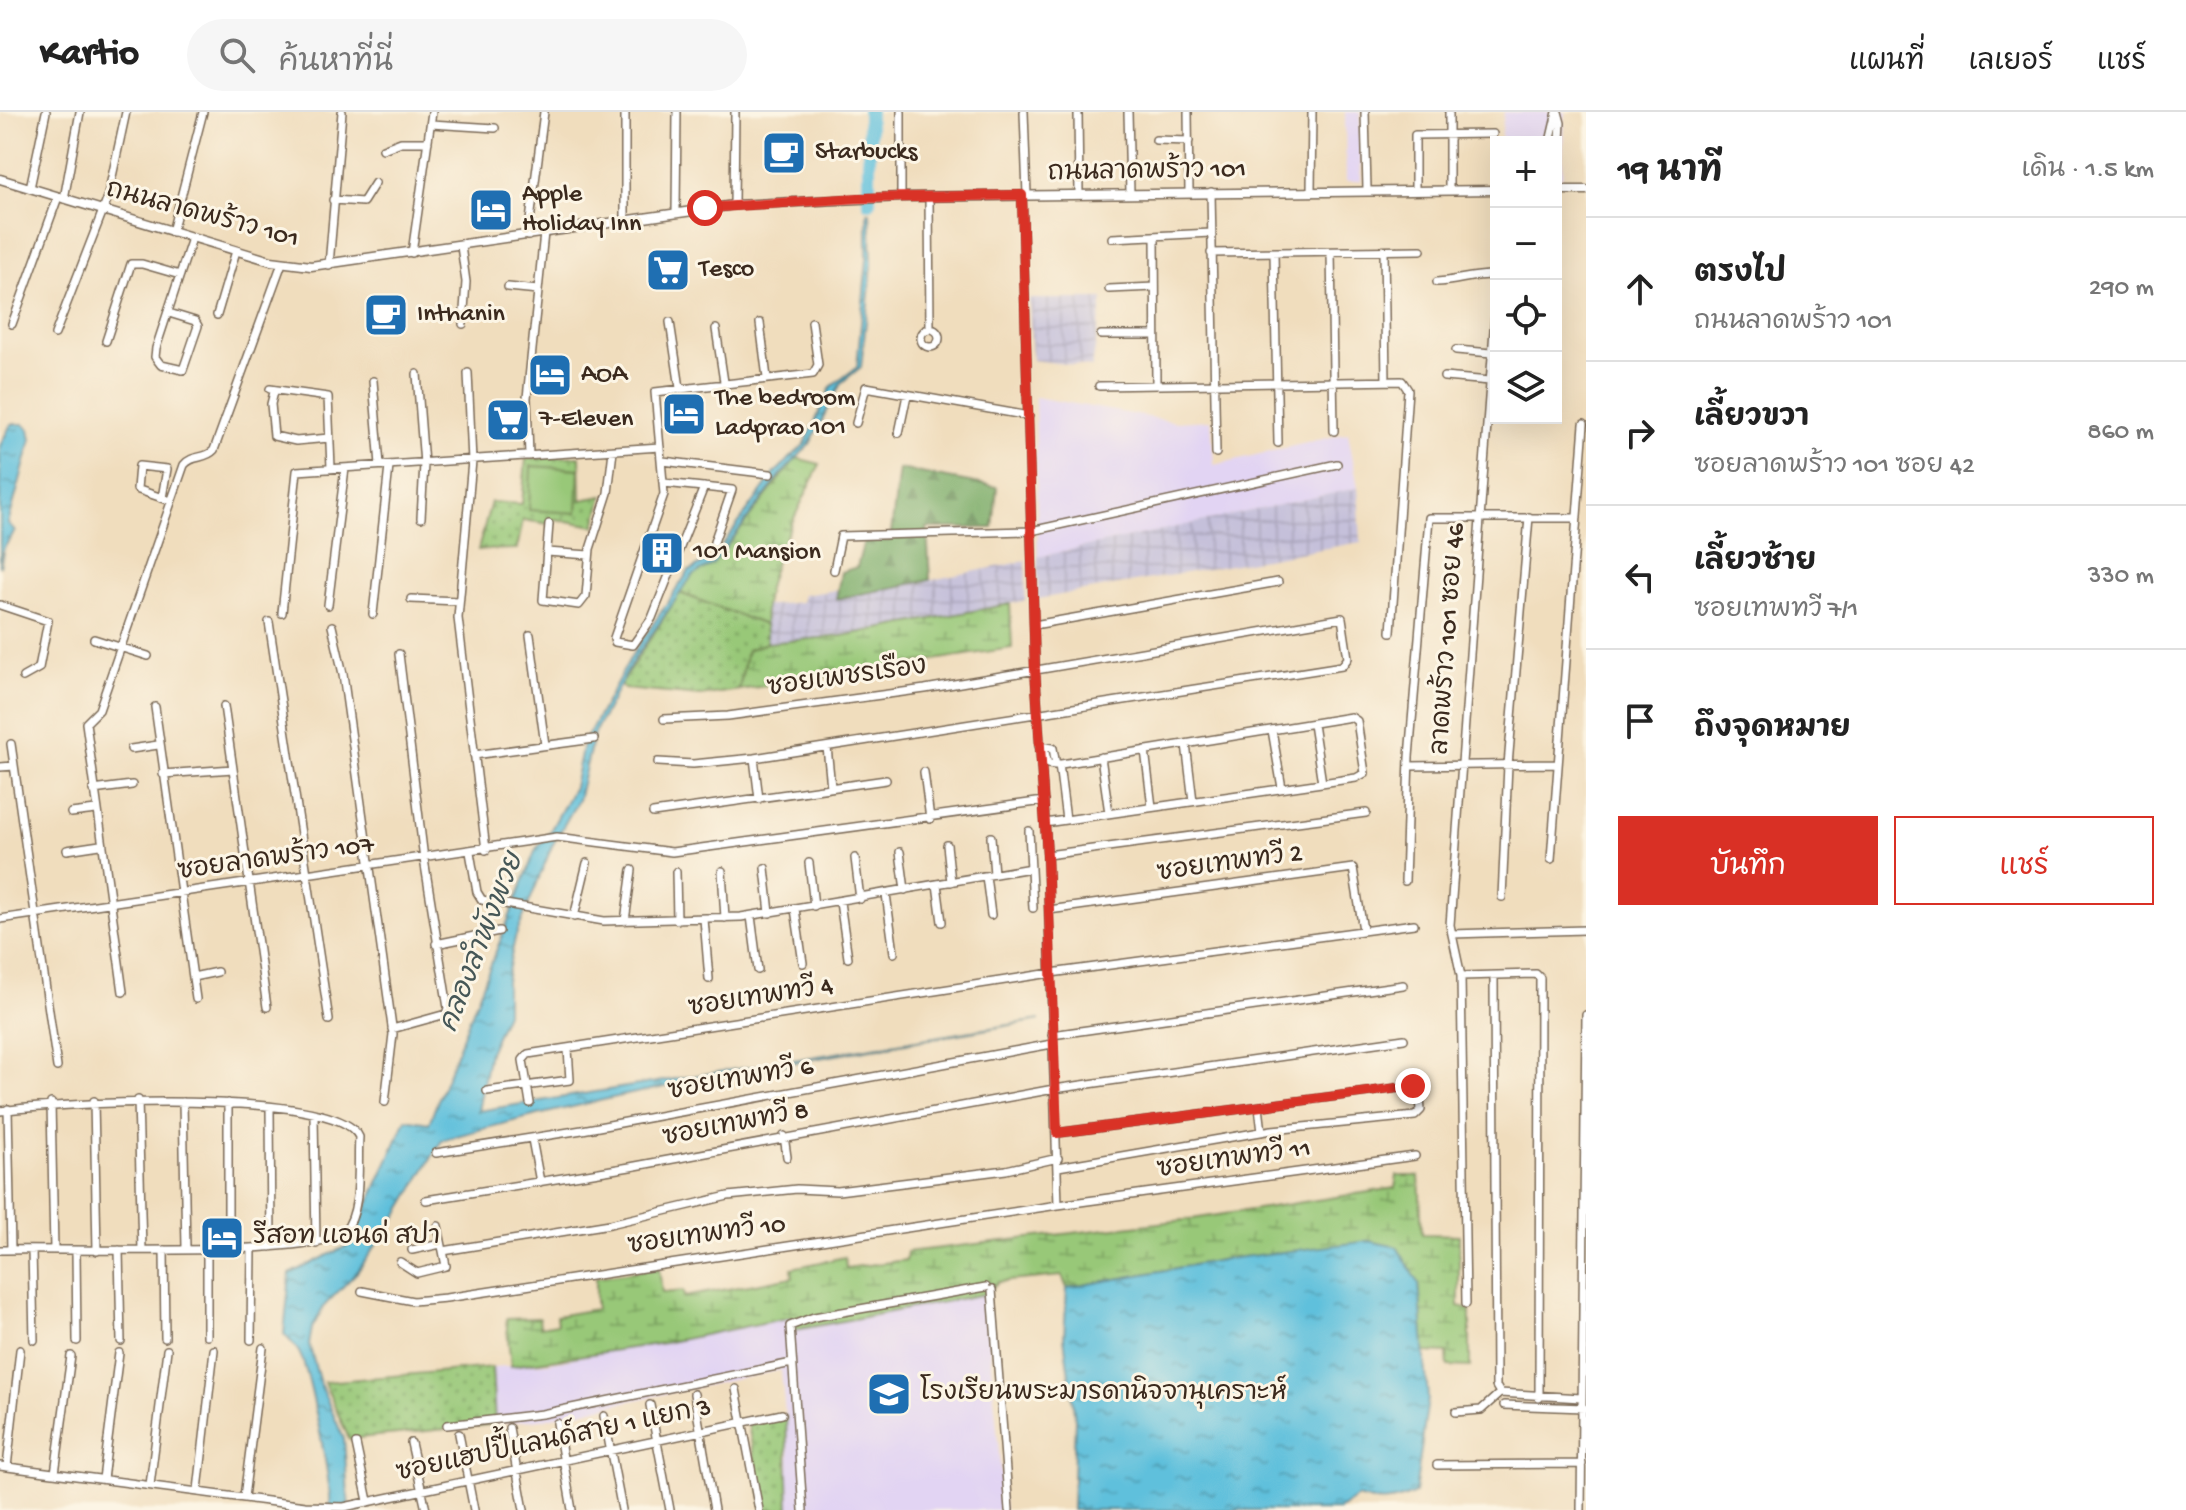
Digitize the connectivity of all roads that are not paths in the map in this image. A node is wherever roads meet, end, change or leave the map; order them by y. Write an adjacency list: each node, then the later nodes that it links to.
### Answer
1 (46, 112): 32 (street)
2 (80, 112): 47 (street)
3 (126, 112): 50 (street)
4 (203, 112): 53 (street)
5 (342, 112): 48 (street)
6 (432, 112): 20 (street)
7 (544, 112): 56 (street)
8 (625, 112): 52 (street)
9 (677, 112): 51 (street)
10 (735, 112): 49 (street)
11 (901, 112): 45 (street)
12 (1024, 112): 44 (street)
13 (1078, 112): 43 (street)
14 (1128, 112): 42 (street)
15 (1188, 112): 27 (street)
16 (1312, 112): 35 (street)
17 (1365, 112): 33 (street)
18 (1449, 112): 22 (street)
19 (1557, 112): 24 (street); 25 (street)
20 (431, 124): 21 (street); 28 (street)
21 (495, 128)
22 (1449, 134): 23 (street); 34 (street); 36 (street)
23 (1493, 134)
24 (1551, 136)
25 (1560, 136)
26 (1156, 140): 27 (street)
27 (1189, 141): 40 (street)
28 (428, 142): 29 (street); 65 (street)
29 (383, 149)
30 (0, 179): 32 (street, ถนนลาดพร้าว 101)
31 (375, 183): 48 (street)
32 (30, 188): 47 (street, ถนนลาดพร้าว 101)
33 (1367, 189): 34 (street, ถนนลาดพร้าว 101); 35 (street, ถนนลาดพร้าว 101)
34 (1415, 189): 36 (street, ถนนลาดพร้าว 101)
35 (1311, 190): 41 (street, ถนนลาดพร้าว 101)
36 (1449, 190): 37 (street, ถนนลาดพร้าว 101)
37 (1490, 190)
38 (1562, 190): 39 (street)
39 (1586, 190)
40 (1189, 192): 41 (street, ถนนลาดพร้าว 101); 42 (street, ถนนลาดพร้าว 101)
41 (1211, 192): 55 (street)
42 (1130, 193): 43 (street, ถนนลาดพร้าว 101)
43 (1079, 194): 44 (street, ถนนลาดพร้าว 101)
44 (1025, 195): 46 (street, ถนนลาดพร้าว 101); 107 (street)
45 (901, 197): 46 (street, ถนนลาดพร้าว 101); 49 (street, ถนนลาดพร้าว 101)
46 (929, 197): 85 (street)
47 (61, 198): 50 (street, ถนนลาดพร้าว 101); 82 (street)
48 (333, 200): 69 (street)
49 (734, 205): 51 (street, ถนนลาดพร้าว 101)
50 (103, 211): 53 (street, ถนนลาดพร้าว 101); 86 (street)
51 (676, 212): 52 (street, ถนนลาดพร้าว 101)
52 (625, 220): 54 (street, ถนนลาดพร้าว 101)
53 (172, 232): 58 (street, ถนนลาดพร้าว 101)
54 (544, 233): 56 (street, ถนนลาดพร้าว 101); 76 (street)
55 (1211, 233): 57 (street); 66 (street)
56 (528, 236): 60 (street, ถนนลาดพร้าว 101)
57 (1155, 236): 59 (street); 74 (street)
58 (192, 238): 62 (street, ถนนลาดพร้าว 101); 70 (street)
59 (1112, 238)
60 (461, 246): 65 (street, ถนนลาดพร้าว 101); 83 (street)
61 (1421, 250): 63 (street)
62 (236, 251): 68 (street, ถนนลาดพร้าว 101); 78 (street)
63 (1384, 251): 64 (street); 97 (street)
64 (1331, 252): 67 (street); 102 (street)
65 (412, 253): 69 (street, ถนนลาดพร้าว 101)
66 (1211, 253): 67 (street); 100 (street)
67 (1274, 253): 101 (street)
68 (282, 263): 69 (street, ถนนลาดพร้าว 101); 128 (street)
69 (329, 265)
70 (180, 275): 77 (street); 89 (street)
71 (1490, 275): 72 (street)
72 (1437, 282)
73 (508, 287): 76 (street)
74 (1155, 287): 75 (street); 88 (street)
75 (1109, 289)
76 (538, 290): 117 (street)
77 (169, 313): 77 (street)
78 (217, 315)
79 (670, 322): 105 (street)
80 (812, 322): 95 (street)
81 (760, 323): 95 (street)
82 (12, 324)
83 (463, 324)
84 (716, 329): 99 (street)
85 (930, 329)
86 (55, 334)
87 (1101, 335): 88 (street)
88 (1155, 335): 103 (street)
89 (106, 341)
90 (1456, 350): 91 (street)
91 (1490, 353)
92 (468, 373): 118 (street)
93 (417, 374): 120 (street)
94 (1444, 377): 98 (street)
95 (767, 378): 99 (street)
96 (373, 381): 122 (street)
97 (1386, 381): 102 (street); 149 (street)
98 (1490, 381): 131 (street, ลาดพร้าว 101 ซอย 46)
99 (724, 382): 105 (street)
100 (1213, 382): 101 (street); 103 (street); 116 (street)
101 (1276, 383): 102 (street); 113 (street)
102 (1334, 383): 110 (street)
103 (1156, 384): 104 (street)
104 (1099, 386)
105 (680, 388): 114 (street)
106 (907, 395): 107 (street); 108 (street); 111 (street)
107 (1029, 416): 134 (street)
108 (856, 423)
109 (1584, 424): 132 (street)
110 (1334, 431)
111 (899, 433)
112 (329, 438): 112 (street); 123 (street)
113 (1278, 443)
114 (660, 447): 115 (street); 119 (street)
115 (613, 451): 117 (street); 137 (street)
116 (1216, 453)
117 (529, 456): 118 (street)
118 (472, 461): 120 (street); 141 (street)
119 (663, 461): 125 (street); 126 (street)
120 (424, 464): 122 (street); 130 (street)
121 (1337, 464): 134 (street)
122 (385, 466): 124 (street); 145 (street)
123 (331, 468): 124 (street); 144 (street)
124 (345, 468): 143 (street)
125 (770, 474)
126 (664, 483): 127 (street); 127 (street)
127 (704, 487): 135 (street)
128 (166, 500): 128 (street); 152 (street)
129 (1529, 517): 131 (street); 132 (street); 179 (street)
130 (421, 518)
131 (1480, 518): 178 (street, ลาดพร้าว 101 ซอย 46); 181 (street)
132 (1577, 518): 177 (street)
133 (549, 524): 136 (street)
134 (1031, 531): 138 (street); 147 (street)
135 (714, 542)
136 (547, 552): 137 (street); 137 (street)
137 (589, 555)
138 (834, 570)
139 (1278, 582): 147 (street)
140 (411, 599): 141 (street)
141 (458, 601): 172 (street)
142 (0, 605): 156 (street)
143 (328, 605)
144 (282, 613)
145 (373, 614)
146 (269, 622): 224 (street)
147 (1034, 625): 155 (street)
148 (332, 626): 218 (street)
149 (1391, 632)
150 (530, 635): 167 (street)
151 (94, 639): 152 (street)
152 (121, 647): 154 (street); 191 (street)
153 (399, 654): 214 (street)
154 (148, 656)
155 (1035, 669): 159 (street); 159 (street, ซอยเพชรเรือง); 160 (street, ซอยเพชรเรือง)
156 (23, 677)
157 (224, 706): 183 (street)
158 (155, 707): 166 (street)
159 (1037, 715): 168 (street); 170 (street)
160 (664, 719)
161 (1313, 724): 162 (street); 187 (street); 187 (street)
162 (1272, 730): 165 (street); 190 (street)
163 (594, 739): 167 (street)
164 (11, 744): 180 (street)
165 (1186, 744): 171 (street); 194 (street)
166 (158, 745): 169 (street); 185 (street)
167 (545, 745): 172 (street)
168 (827, 747): 174 (street); 189 (street)
169 (131, 749)
170 (1040, 749): 176 (street); 193 (street)
171 (1145, 750): 173 (street); 195 (street)
172 (474, 755): 209 (street)
173 (1101, 757): 176 (street); 199 (street)
174 (754, 758): 175 (street); 192 (street)
175 (658, 762)
176 (1057, 764): 202 (street)
177 (1556, 764): 179 (street); 215 (street)
178 (1460, 765): 179 (street); 181 (street); 256 (street, ลาดพร้าว 101 ซอย 46)
179 (1508, 765): 233 (street)
180 (14, 766): 182 (street); 242 (street)
181 (1410, 766): 226 (street)
182 (0, 767)
183 (233, 769): 185 (street); 228 (street)
184 (924, 772): 201 (street)
185 (163, 774): 231 (street)
186 (886, 780): 189 (street)
187 (1322, 783): 190 (street)
188 (132, 785): 191 (street)
189 (831, 787): 192 (street)
190 (1282, 788): 194 (street)
191 (93, 790): 196 (street)
192 (759, 799): 198 (street)
193 (1044, 801): 201 (street); 203 (street)
194 (1193, 801): 195 (street)
195 (1152, 807): 199 (street)
196 (96, 810): 197 (street); 206 (street)
197 (71, 813)
198 (653, 813)
199 (1109, 813): 202 (street)
200 (1366, 813): 212 (street)
201 (930, 819): 209 (street, ซอยลาดพร้าว 107)
202 (1066, 820): 203 (street)
203 (1045, 823): 212 (street)
204 (1029, 831): 220 (street)
205 (991, 837): 225 (street)
206 (100, 845): 208 (street); 236 (street)
207 (947, 845): 227 (street)
208 (67, 850)
209 (486, 850): 210 (street, ซอยลาดพร้าว 107)
210 (470, 852): 214 (street, ซอยลาดพร้าว 107); 245 (street)
211 (900, 852): 230 (street)
212 (1047, 855): 240 (street)
213 (855, 858): 234 (street)
214 (424, 859): 218 (street, ซอยลาดพร้าว 107); 257 (street)
215 (1551, 859)
216 (587, 863): 245 (street)
217 (809, 863): 237 (street)
218 (370, 867): 224 (street, ซอยลาดพร้าว 107); 274 (street)
219 (765, 868): 241 (street)
220 (1031, 868): 225 (street); 238 (street)
221 (632, 870): 250 (street)
222 (722, 871): 246 (street)
223 (676, 872): 249 (street)
224 (309, 875): 228 (street, ซอยลาดพร้าว 107); 273 (street)
225 (990, 875): 227 (street); 243 (street)
226 (1405, 881)
227 (951, 882): 229 (street)
228 (249, 884): 231 (street, ซอยลาดพร้าว 107); 271 (street)
229 (937, 884): 230 (street); 251 (street)
230 (905, 890): 232 (street)
231 (180, 894): 236 (street, ซอยลาดพร้าว 107); 266 (street)
232 (886, 894): 234 (street); 258 (street)
233 (1502, 897)
234 (860, 899): 235 (street)
235 (840, 902): 237 (street); 259 (street)
236 (108, 904): 242 (street, ซอยลาดพร้าว 107); 269 (street)
237 (814, 906): 239 (street)
238 (1033, 908)
239 (795, 909): 241 (street); 260 (street)
240 (1049, 910): 253 (street, ซอยเทพทวี 2); 263 (street)
241 (770, 913): 244 (street)
242 (35, 914): 247 (street, ซอยลาดพร้าว 107); 278 (street)
243 (991, 915)
244 (751, 916): 246 (street); 261 (street)
245 (570, 917): 250 (street)
246 (725, 918): 248 (street)
247 (0, 919)
248 (704, 919): 249 (street); 267 (street)
249 (677, 920): 250 (street)
250 (625, 921)
251 (942, 922)
252 (1414, 924): 253 (street, ซอยเทพทวี 4)
253 (1363, 930): 263 (street, ซอยเทพทวี 4)
254 (1586, 930): 256 (street)
255 (499, 931): 257 (street)
256 (1452, 934): 264 (street, ลาดพร้าว 101 ซอย 46)
257 (436, 944): 274 (street)
258 (894, 953)
259 (848, 958)
260 (803, 963)
261 (758, 970)
262 (217, 972): 266 (street)
263 (1051, 973): 275 (street); 277 (street, ซอยเทพทวี 4)
264 (1461, 976): 265 (street); 324 (street, ลาดพร้าว 101 ซอย 46)
265 (1494, 976): 339 (street); 341 (street)
266 (193, 977): 270 (street)
267 (709, 979)
268 (1403, 985): 275 (street, ซอยเทพทวี 6)
269 (123, 992)
270 (196, 999)
271 (267, 1007)
272 (1586, 1015): 342 (street)
273 (329, 1020)
274 (392, 1029): 285 (street)
275 (1052, 1039): 280 (street); 296 (street, ซอยเทพทวี 6)
276 (1404, 1039): 280 (street, ซอยเทพทวี 8)
277 (568, 1049): 279 (street); 279 (street, ซอยเทพทวี 4)
278 (57, 1067)
279 (528, 1088): 281 (street); 288 (street, ซอยเทพทวี 4)
280 (1054, 1089): 294 (street); 295 (street, ซอยเทพทวี 8)
281 (487, 1091)
282 (138, 1100): 283 (street); 284 (street); 317 (street)
283 (94, 1101): 286 (street); 321 (street)
284 (183, 1102): 287 (street); 310 (street)
285 (385, 1102)
286 (51, 1103): 291 (street); 315 (street)
287 (228, 1103): 290 (street); 307 (street)
288 (530, 1103)
289 (1259, 1107): 293 (street); 293 (street); 294 (street)
290 (270, 1108): 292 (street); 308 (street)
291 (4, 1110): 313 (street)
292 (314, 1115): 305 (street); 305 (street)
293 (1262, 1132): 300 (street)
294 (1057, 1133): 300 (street)
295 (784, 1136): 299 (street); 301 (street, ซอยเทพทวี 8)
296 (532, 1139): 297 (street, ซอยเทพทวี 6); 301 (street)
297 (436, 1153)
298 (1415, 1156): 303 (street, ซอยเทพทวี 11)
299 (787, 1157)
300 (1058, 1162): 303 (street); 309 (street)
301 (540, 1182): 302 (street, ซอยเทพทวี 8)
302 (426, 1200)
303 (1058, 1205): 323 (street, ซอยเทพทวี 10)
304 (438, 1226): 309 (street)
305 (316, 1244): 308 (street)
306 (207, 1247): 307 (street); 310 (street); 325 (street)
307 (228, 1247): 311 (street)
308 (271, 1247): 311 (street)
309 (442, 1247): 319 (street); 322 (street)
310 (186, 1248): 318 (street)
311 (252, 1248): 328 (street)
312 (0, 1250): 313 (street)
313 (11, 1250): 314 (street)
314 (32, 1250): 315 (street); 327 (street)
315 (54, 1250): 320 (street)
316 (119, 1250): 317 (street); 321 (street); 330 (street)
317 (142, 1250): 318 (street)
318 (164, 1250): 326 (street)
319 (412, 1250)
320 (76, 1251): 321 (street); 329 (street)
321 (97, 1251)
322 (400, 1262)
323 (362, 1291)
324 (1466, 1304)
325 (207, 1336)
326 (165, 1338)
327 (34, 1340)
328 (251, 1340)
329 (77, 1341)
330 (121, 1341)
331 (263, 1348): 370 (street)
332 (20, 1350): 362 (street)
333 (167, 1350): 367 (street)
334 (214, 1350): 369 (street)
335 (119, 1353): 365 (street)
336 (71, 1356): 364 (street)
337 (792, 1363): 351 (street); 382 (street); 383 (street)
338 (736, 1389): 350 (street)
339 (1500, 1393): 341 (street); 346 (street)
340 (694, 1394): 353 (street)
341 (1539, 1398): 342 (street)
342 (1581, 1398): 345 (street)
343 (650, 1405): 355 (street)
344 (1504, 1405): 345 (street)
345 (1584, 1408): 360 (street)
346 (1456, 1412)
347 (782, 1414): 350 (street, ซอยแฮปปี้แลนด์สาย 1 แยก 3)
348 (604, 1416): 358 (street)
349 (557, 1423): 359 (street)
350 (742, 1423): 353 (street, ซอยแฮปปี้แลนด์สาย 1 แยก 3); 381 (street)
351 (447, 1425)
352 (509, 1428): 363 (street)
353 (698, 1431): 355 (street, ซอยแฮปปี้แลนด์สาย 1 แยก 3); 380 (street)
354 (459, 1434): 366 (street)
355 (656, 1441): 358 (street, ซอยแฮปปี้แลนด์สาย 1 แยก 3); 379 (street)
356 (411, 1443): 368 (street)
357 (356, 1444): 372 (street)
358 (609, 1450): 359 (street, ซอยแฮปปี้แลนด์สาย 1 แยก 3); 378 (street)
359 (562, 1460): 363 (street, ซอยแฮปปี้แลนด์สาย 1 แยก 3); 377 (street)
360 (1584, 1464): 361 (street); 384 (street)
361 (1437, 1465)
362 (4, 1466): 364 (street, ซอยแฮปปี้แลนด์สาย 1 แยก 3)
363 (516, 1469): 366 (street, ซอยแฮปปี้แลนด์สาย 1 แยก 3); 376 (street)
364 (55, 1473): 365 (street, ซอยแฮปปี้แลนด์สาย 1 แยก 3)
365 (103, 1479): 367 (street, ซอยแฮปปี้แลนด์สาย 1 แยก 3)
366 (468, 1480): 368 (street, ซอยแฮปปี้แลนด์สาย 1 แยก 3); 375 (street)
367 (150, 1485): 369 (street, ซอยแฮปปี้แลนด์สาย 1 แยก 3)
368 (421, 1489): 371 (street, ซอยแฮปปี้แลนด์สาย 1 แยก 3); 374 (street)
369 (198, 1490): 370 (street, ซอยแฮปปี้แลนด์สาย 1 แยก 3)
370 (244, 1497): 372 (street, ซอยแฮปปี้แลนด์สาย 1 แยก 3)
371 (380, 1499): 372 (street, ซอยแฮปปี้แลนด์สาย 1 แยก 3); 373 (street)
372 (364, 1503)
373 (381, 1510)
374 (426, 1510)
375 (474, 1510)
376 (524, 1510)
377 (572, 1510)
378 (622, 1510)
379 (670, 1510)
380 (714, 1510)
381 (759, 1510)
382 (803, 1510)
383 (1009, 1510)
384 (1581, 1510)

